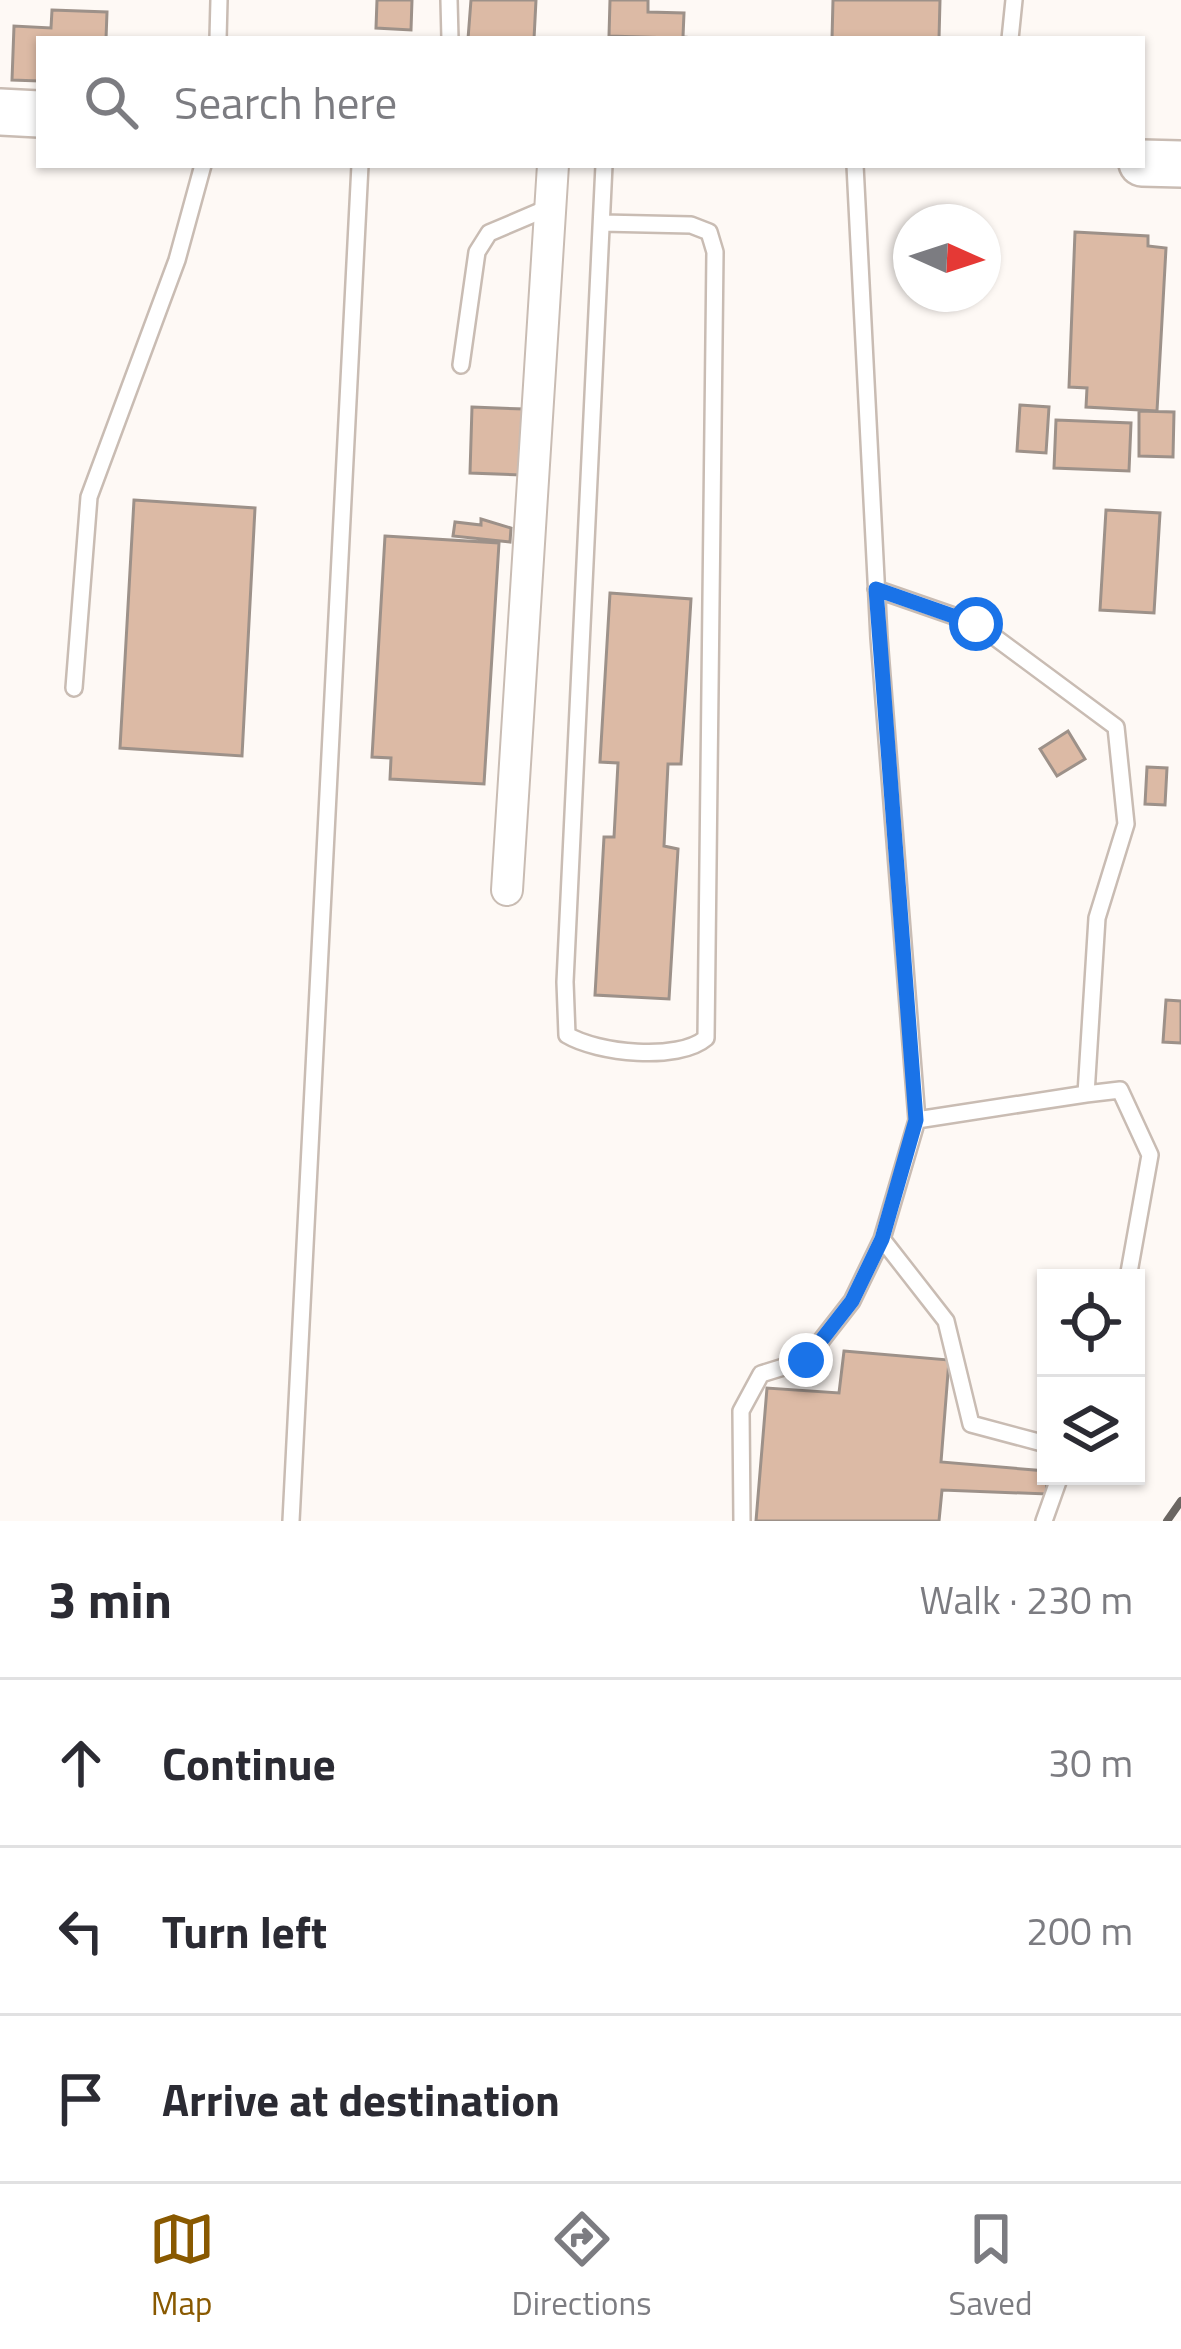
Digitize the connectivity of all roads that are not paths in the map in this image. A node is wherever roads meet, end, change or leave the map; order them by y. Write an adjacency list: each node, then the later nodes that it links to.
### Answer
1 (219, 0): 4 (lane)
2 (449, 0): 5 (lane)
3 (1014, 0): 6 (lane)
4 (218, 36)
5 (450, 36)
6 (1010, 36)
7 (0, 112): 8 (street)
8 (36, 115)
9 (1145, 163): 10 (street)
10 (1181, 164)
11 (202, 168): 20 (lane)
12 (360, 168): 28 (lane)
13 (553, 168): 16 (street)
14 (604, 168): 17 (lane)
15 (855, 168): 19 (lane)
16 (550, 207): 18 (lane); 21 (street)
17 (602, 223): 17 (lane)
18 (461, 365)
19 (876, 589): 22 (lane); 23 (lane)
20 (74, 688)
21 (507, 890)
22 (1086, 1094): 23 (lane); 25 (lane)
23 (916, 1120): 24 (lane)
24 (882, 1239): 26 (lane); 29 (lane)
25 (1130, 1269)
26 (1037, 1442)
27 (1057, 1485): 30 (lane)
28 (291, 1521)
29 (742, 1521)
30 (1044, 1521)

